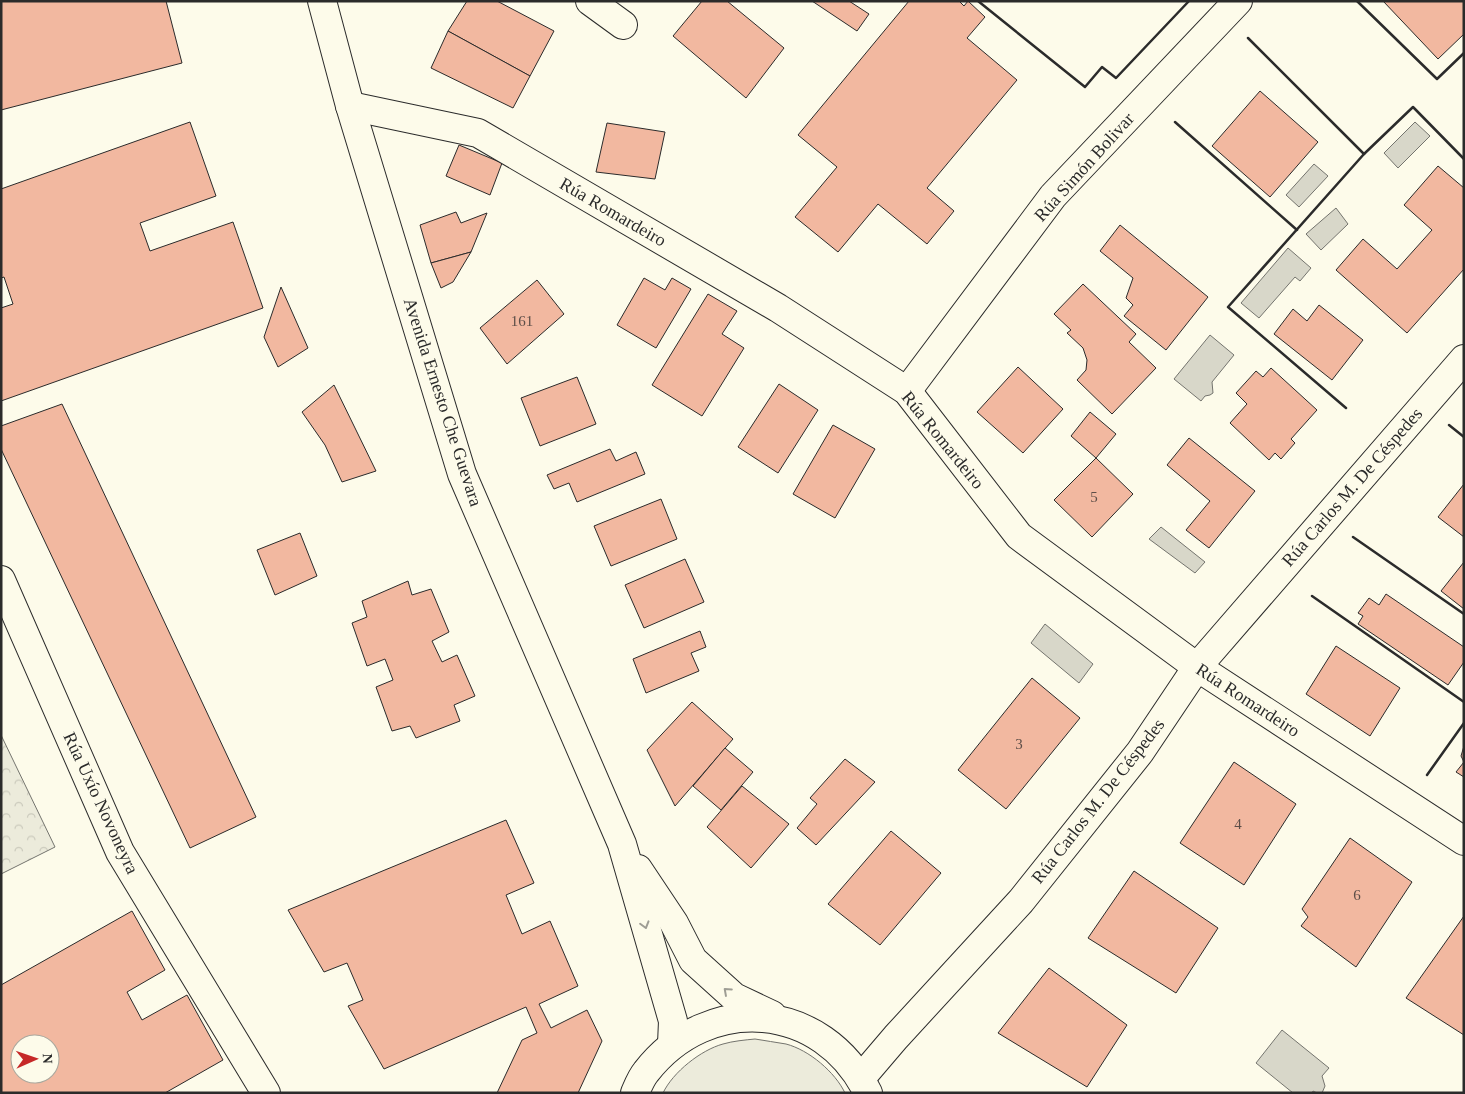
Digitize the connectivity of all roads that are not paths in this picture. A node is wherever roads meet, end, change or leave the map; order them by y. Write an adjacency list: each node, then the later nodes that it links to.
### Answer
1 (322, 1): 5 (street, Avenida Ernesto Che Guevara)
2 (590, 1): 4 (street)
3 (1238, 1): 7 (street, Rúa Simón Bolivar)
4 (623, 25)
5 (350, 106): 7 (street, Rúa Romardeiro); 11 (street, Avenida Ernesto Che Guevara)
6 (1464, 359): 9 (street, Rúa Carlos M. De Céspedes)
7 (907, 391): 9 (street, Rúa Romardeiro)
8 (1, 580): 15 (street, Rúa Uxío Novoneyra)
9 (1197, 667): 10 (street, Rúa Romardeiro); 14 (street, Rúa Carlos M. De Céspedes)
10 (1464, 841)
11 (622, 844): 12 (street, Avenida Ernesto Che Guevara, one-way to 11); 13 (street, Avenida Ernesto Che Guevara, one-way to 13)
12 (785, 1022): 13 (street); 14 (street)
13 (672, 1044): 16 (street)
14 (864, 1085)
15 (266, 1093)
16 (635, 1093)

